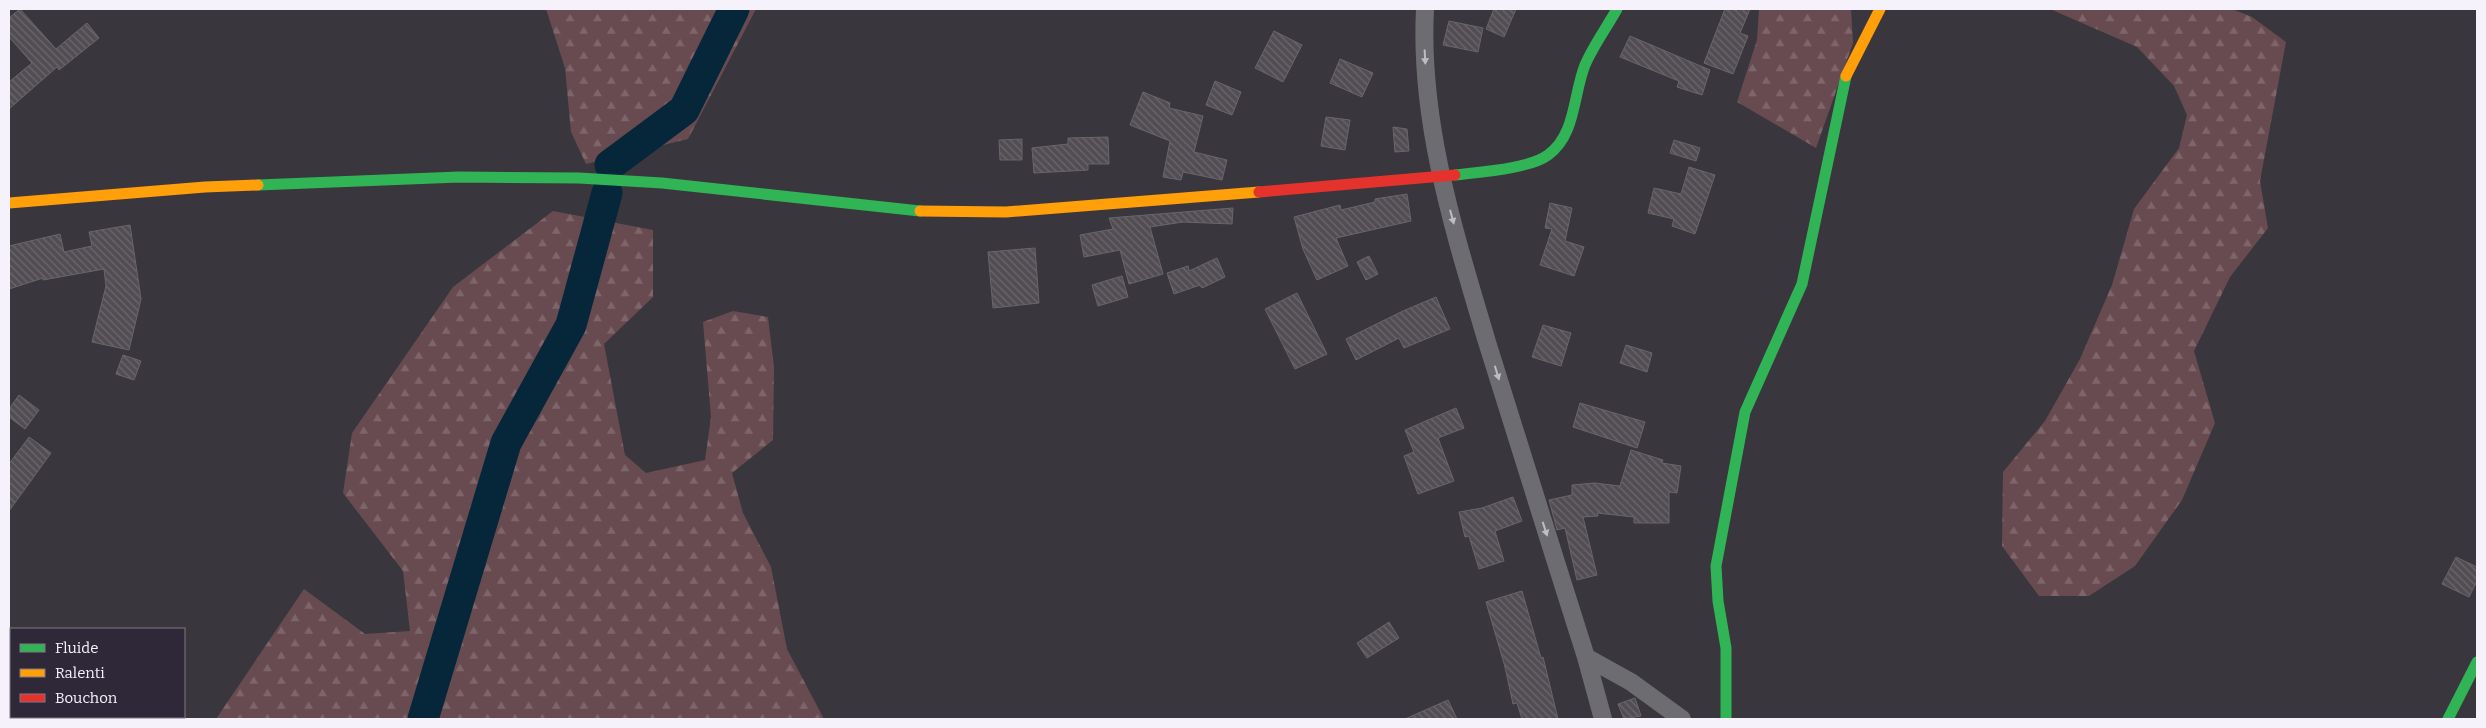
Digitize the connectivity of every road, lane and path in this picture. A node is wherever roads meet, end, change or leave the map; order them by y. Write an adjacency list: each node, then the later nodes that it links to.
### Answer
1 (1425, 9): 4 (street, one-way to 4)
2 (1617, 9): 4 (street)
3 (1880, 9): 10 (street)
4 (1441, 177): 5 (street); 6 (street, one-way to 6)
5 (9, 203)
6 (1586, 657): 8 (street); 9 (street)
7 (2477, 662): 11 (street)
8 (1603, 719)
9 (1682, 719)
10 (1726, 719)
11 (2448, 719)

